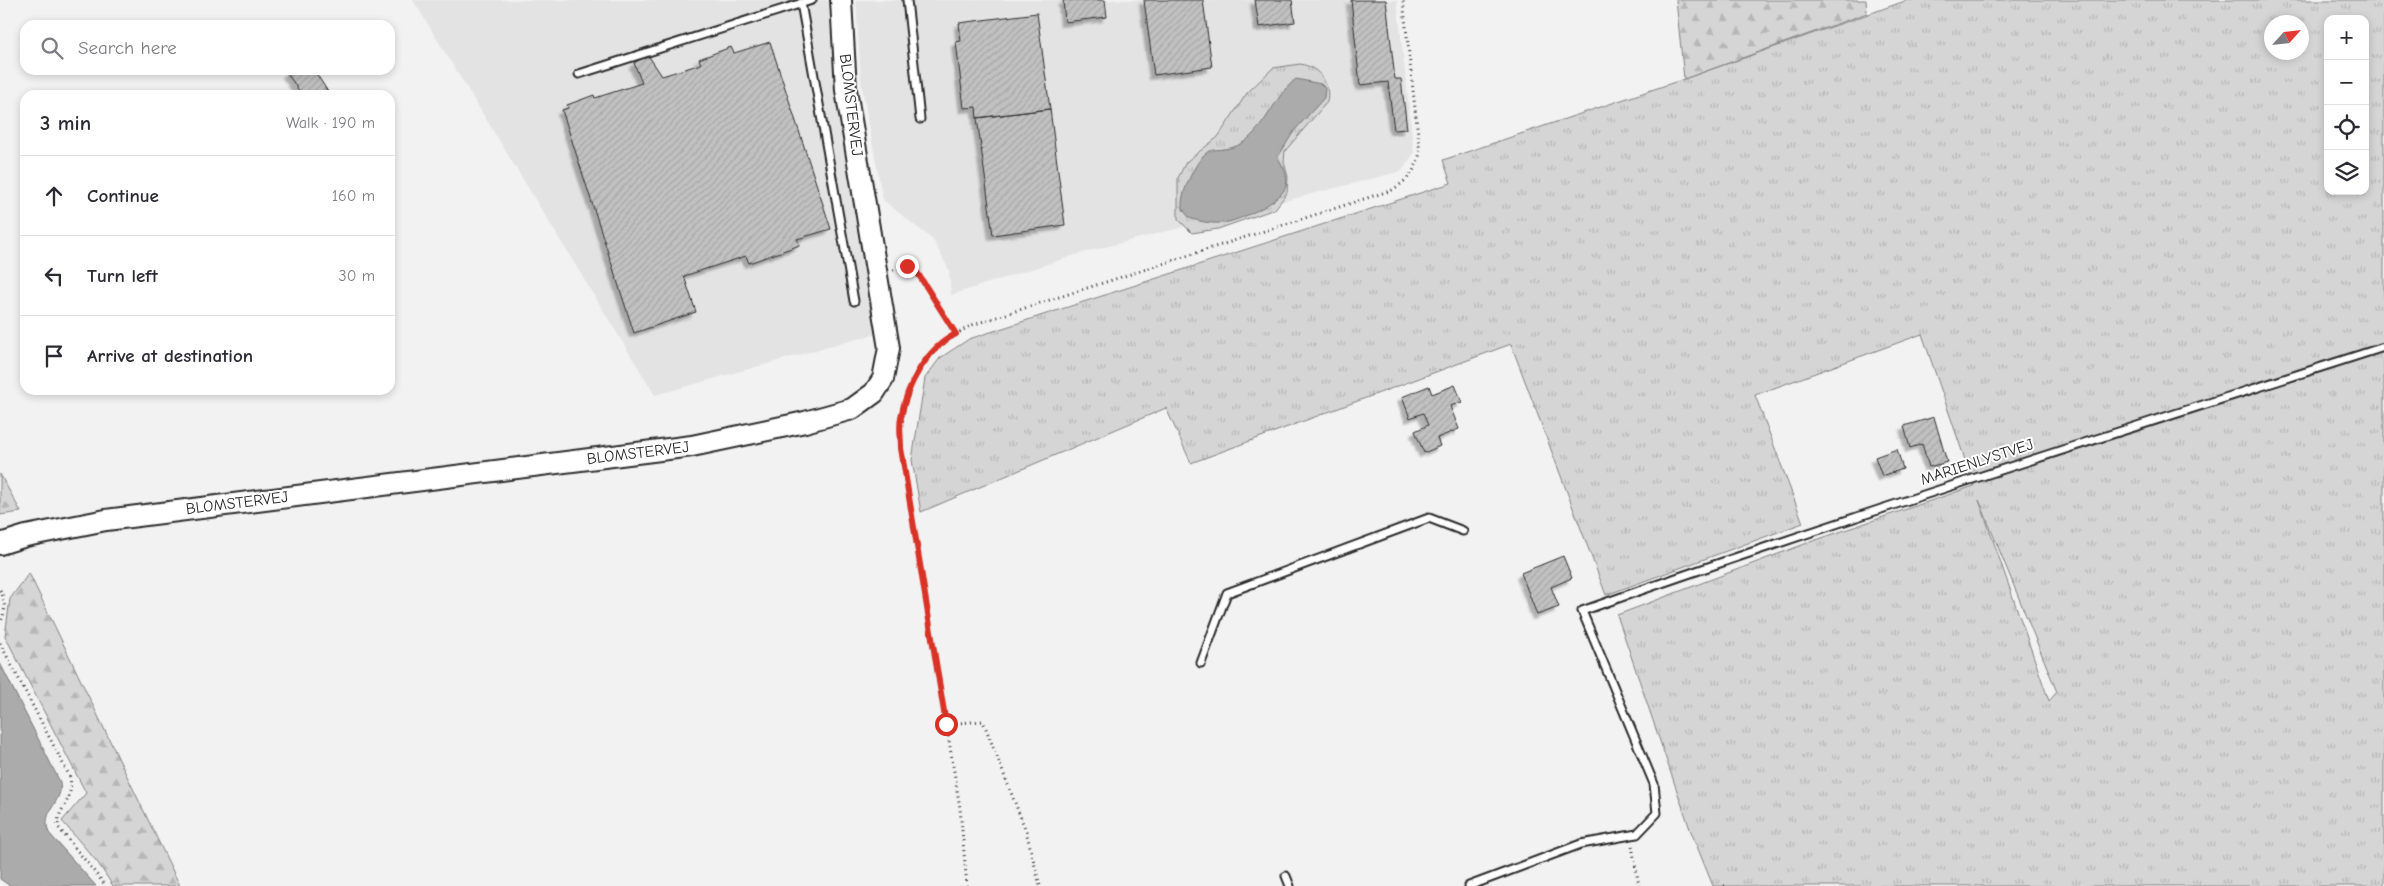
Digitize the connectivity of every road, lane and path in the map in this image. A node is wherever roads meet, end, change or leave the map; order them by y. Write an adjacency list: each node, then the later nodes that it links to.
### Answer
1 (812, 0): 5 (lane)
2 (841, 0): 8 (street, BLOMSTERVEJ)
3 (907, 0): 7 (lane)
4 (1403, 0): 10 (path)
5 (801, 3): 6 (lane); 9 (lane)
6 (579, 74)
7 (920, 119)
8 (877, 274): 10 (path); 13 (street, BLOMSTERVEJ)
9 (854, 301)
10 (956, 334): 18 (path)
11 (2384, 347): 19 (lane, MARIENLYSTVEJ)
12 (1463, 531): 17 (lane)
13 (0, 544)
14 (0, 590): 15 (path)
15 (0, 623)
16 (0, 644): 21 (path)
17 (1201, 663)
18 (946, 724): 22 (path); 23 (path)
19 (1637, 834): 25 (lane); 26 (path)
20 (1286, 876): 24 (lane)
21 (106, 886)
22 (966, 886)
23 (1040, 886)
24 (1290, 886)
25 (1469, 886)
26 (1639, 886)

